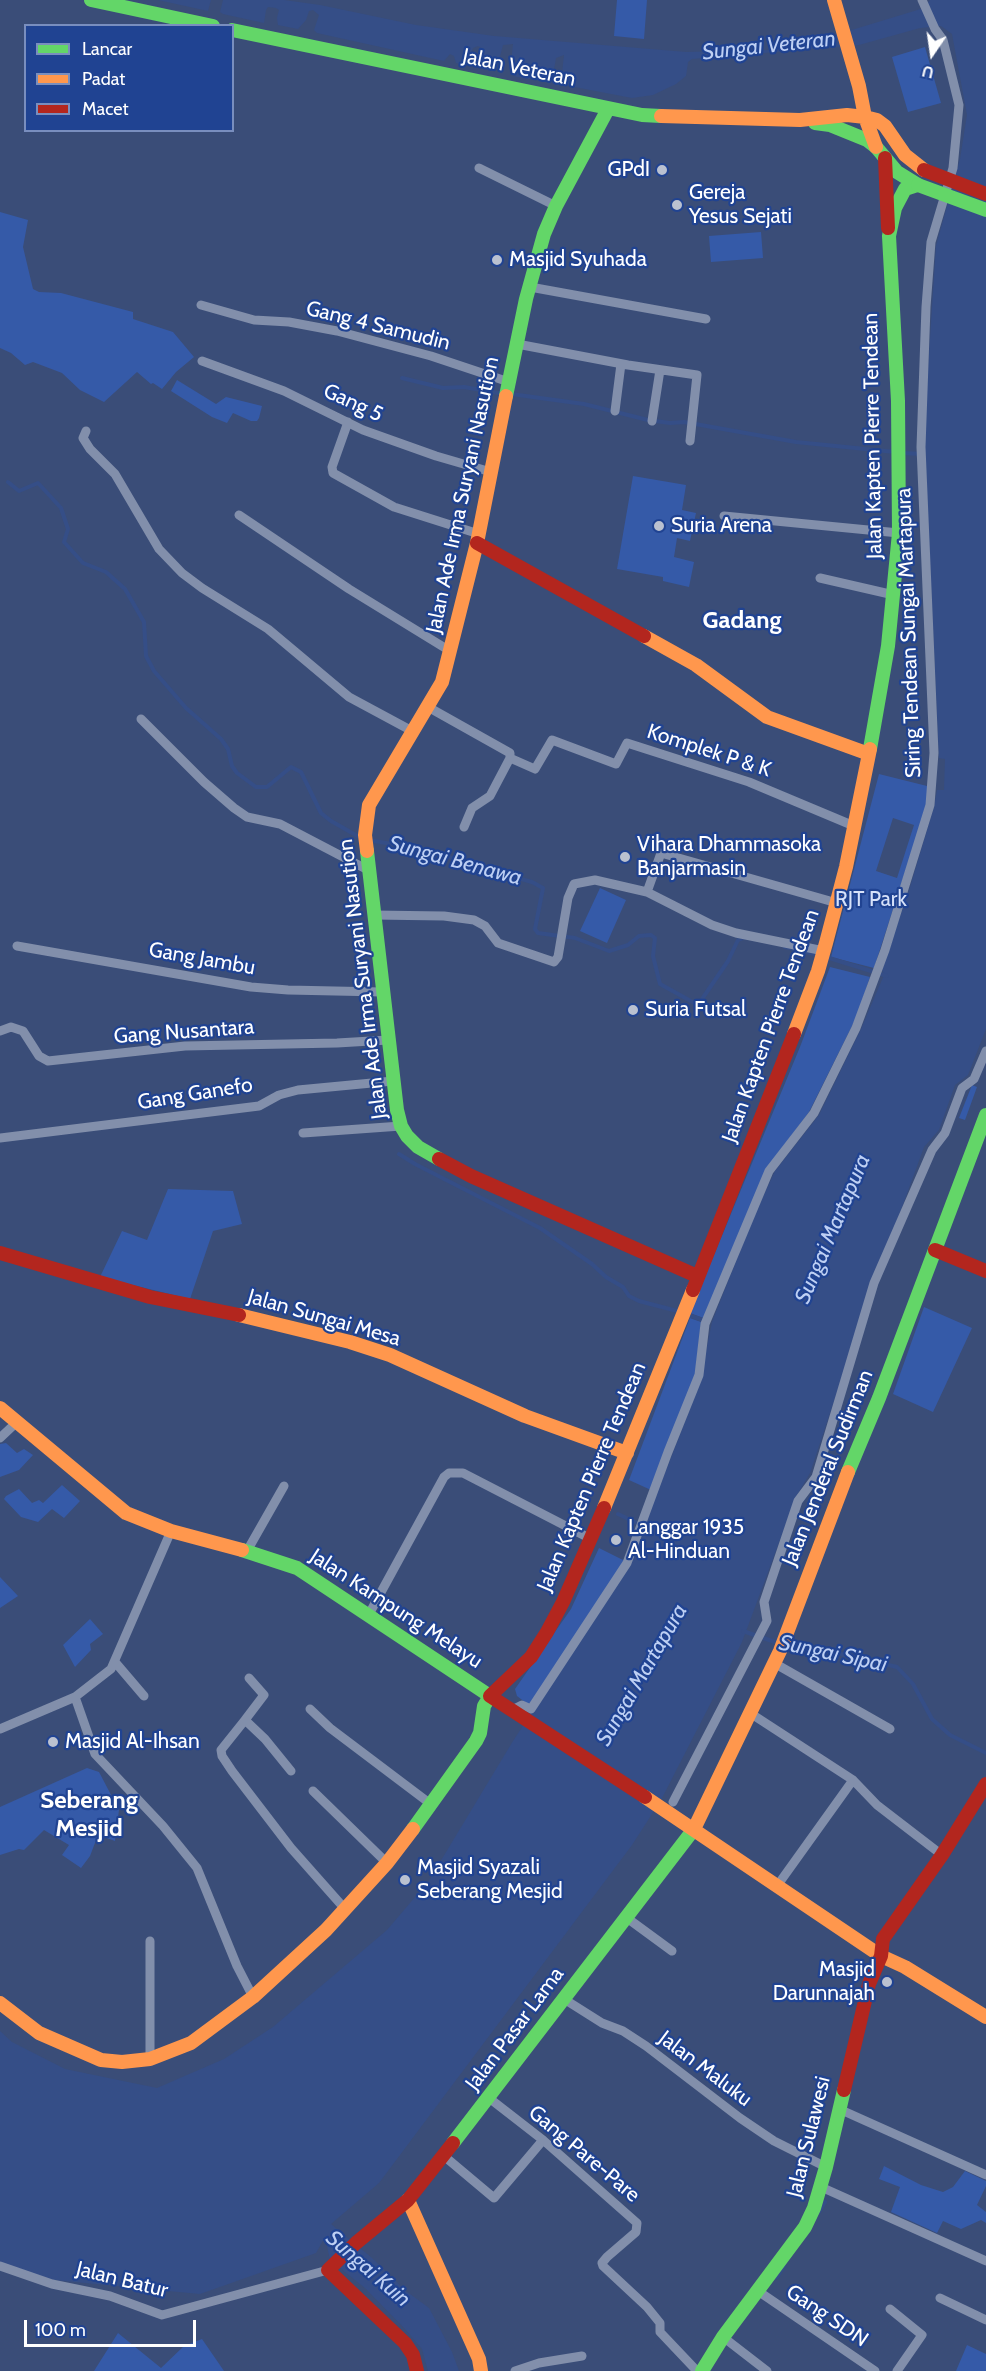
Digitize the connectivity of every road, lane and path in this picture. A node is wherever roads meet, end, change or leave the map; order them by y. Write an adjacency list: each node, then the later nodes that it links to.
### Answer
1 (91, 0): 4 (main road)
2 (834, 0): 7 (main road, Jalan Kapten Pierre Tendean)
3 (923, 2): 79 (street, Siring Tendean Sungai Martapura)
4 (204, 24)
5 (234, 30): 6 (main road, Jalan Veteran)
6 (608, 109): 8 (main road, Jalan Veteran); 13 (main road, Jalan Ade Irma Suryani Nasution)
7 (865, 117): 8 (main road); 9 (main road, Jalan Kapten Pierre Tendean); 12 (main road, bridge)
8 (800, 120): 9 (main road)
9 (880, 152): 11 (main road); 15 (main road, Jalan Kapten Pierre Tendean)
10 (479, 168): 13 (street)
11 (917, 185): 14 (main road, bridge); 15 (main road)
12 (986, 194)
13 (556, 206): 16 (main road, Jalan Ade Irma Suryani Nasution)
14 (986, 210)
15 (889, 236): 32 (main road, Jalan Kapten Pierre Tendean)
16 (530, 287): 18 (street); 19 (main road, Jalan Ade Irma Suryani Nasution)
17 (201, 305): 23 (street, Gang 4 Samudin)
18 (706, 319)
19 (517, 344): 21 (street); 23 (main road, Jalan Ade Irma Suryani Nasution)
20 (202, 361): 26 (street, Gang 5)
21 (621, 364): 22 (street); 24 (street)
22 (660, 370): 25 (street); 28 (street)
23 (509, 382): 29 (main road, Jalan Ade Irma Suryani Nasution)
24 (615, 411)
25 (652, 421)
26 (348, 422): 29 (street, Gang 5); 33 (street)
27 (86, 431): 39 (street)
28 (690, 441)
29 (491, 472): 33 (main road, Jalan Ade Irma Suryani Nasution)
30 (239, 515): 36 (street)
31 (724, 516): 32 (street)
32 (898, 533): 35 (main road, Jalan Kapten Pierre Tendean)
33 (478, 538): 36 (main road, Jalan Ade Irma Suryani Nasution); 40 (main road)
34 (820, 578): 35 (street)
35 (894, 595): 40 (main road, Jalan Kapten Pierre Tendean)
36 (450, 651): 37 (main road, Jalan Ade Irma Suryani Nasution)
37 (428, 707): 39 (main road, Jalan Ade Irma Suryani Nasution); 41 (street)
38 (141, 718): 44 (street)
39 (414, 732): 44 (main road, Jalan Ade Irma Suryani Nasution)
40 (869, 754): 42 (main road, Jalan Kapten Pierre Tendean)
41 (510, 758): 42 (street, Komplek P & K); 43 (street)
42 (854, 826): 46 (main road, Jalan Kapten Pierre Tendean)
43 (464, 827)
44 (370, 871): 47 (main road, Jalan Ade Irma Suryani Nasution)
45 (647, 892): 46 (street); 47 (street); 49 (street)
46 (837, 903): 49 (main road, Jalan Kapten Pierre Tendean)
47 (373, 915): 50 (main road, Jalan Ade Irma Suryani Nasution)
48 (17, 946): 50 (street, Gang Jambu)
49 (823, 955): 62 (main road, Jalan Kapten Pierre Tendean)
50 (382, 992): 52 (main road, Jalan Ade Irma Suryani Nasution)
51 (0, 1030): 52 (street, Gang Nusantara)
52 (387, 1040): 54 (main road, Jalan Ade Irma Suryani Nasution)
53 (986, 1051): 89 (street)
54 (393, 1081): 56 (main road, Jalan Ade Irma Suryani Nasution); 58 (street, Gang Ganefo)
55 (986, 1115): 59 (main road, Jalan Jenderal Sudirman)
56 (401, 1126): 57 (street); 62 (main road, Jalan Ade Irma Suryani Nasution)
57 (303, 1133)
58 (0, 1138)
59 (935, 1250): 61 (main road); 72 (main road, Jalan Jenderal Sudirman)
60 (0, 1253): 66 (main road, Jalan Sungai Mesa)
61 (986, 1271)
62 (697, 1276): 66 (main road, Jalan Kapten Pierre Tendean)
63 (0, 1408): 64 (main road, Jalan Kampung Melayu)
64 (17, 1422): 65 (street); 68 (main road, Jalan Kampung Melayu)
65 (0, 1438)
66 (627, 1453): 69 (main road, Jalan Kapten Pierre Tendean)
67 (284, 1486): 70 (street)
68 (171, 1531): 70 (main road, Jalan Kampung Melayu); 73 (street)
69 (591, 1539): 71 (street); 76 (main road, Jalan Kapten Pierre Tendean)
70 (247, 1551): 71 (main road, Jalan Kampung Melayu)
71 (368, 1616): 76 (main road, Jalan Kampung Melayu)
72 (777, 1657): 80 (main road, Jalan Jenderal Sudirman); 83 (street)
73 (115, 1662): 75 (street); 77 (street)
74 (249, 1678): 81 (street)
75 (144, 1696)
76 (490, 1696): 79 (main road, Jalan Kampung Melayu); 88 (main road)
77 (75, 1697): 82 (street); 99 (street)
78 (310, 1709): 88 (street)
79 (516, 1711): 89 (main road, Jalan Kampung Melayu)
80 (750, 1713): 85 (street); 90 (main road, Jalan Jenderal Sudirman)
81 (245, 1720): 84 (street); 94 (street)
82 (0, 1728)
83 (890, 1729)
84 (291, 1771)
85 (853, 1780): 91 (street); 93 (street)
86 (313, 1791): 92 (street)
87 (984, 1793): 91 (main road, Jalan Sulawesi)
88 (432, 1804): 92 (main road)
89 (672, 1808): 90 (main road, Jalan Kampung Melayu)
90 (694, 1829): 93 (main road, Jalan Kampung Melayu); 95 (main road, Jalan Pasar Lama)
91 (942, 1855): 98 (main road, Jalan Sulawesi)
92 (387, 1863): 94 (main road)
93 (777, 1886): 98 (main road, Jalan Kampung Melayu)
94 (345, 1909): 99 (main road)
95 (627, 1918): 97 (street); 100 (main road, Jalan Pasar Lama)
96 (150, 1941): 103 (street)
97 (672, 1951)
98 (881, 1956): 102 (main road, Jalan Kampung Melayu); 105 (main road, Jalan Sulawesi)
99 (253, 1997): 103 (main road)
100 (564, 1999): 104 (main road, Jalan Pasar Lama); 108 (street, Jalan Maluku)
101 (0, 2002): 103 (main road)
102 (986, 2017)
103 (150, 2060)
104 (489, 2098): 106 (street, Gang Pare-Pare); 107 (main road, Jalan Pasar Lama)
105 (839, 2109): 108 (main road, Jalan Sulawesi); 109 (street)
106 (543, 2140): 107 (street); 124 (street, Gang Pare-Pare)
107 (444, 2156): 111 (main road, Jalan Pasar Lama)
108 (826, 2167): 110 (main road, Jalan Sulawesi)
109 (986, 2175)
110 (821, 2187): 112 (street); 115 (main road, Jalan Sulawesi)
111 (408, 2200): 114 (main road, Jalan Pasar Lama); 122 (main road)
112 (986, 2261)
113 (0, 2266): 114 (street, Jalan Batur)
114 (331, 2266): 121 (main road)
115 (758, 2291): 119 (main road, Jalan Sulawesi); 127 (street, Gang SDN)
116 (940, 2298): 118 (street)
117 (890, 2309): 128 (street)
118 (986, 2320)
119 (723, 2337): 125 (main road, Jalan Sulawesi); 126 (street)
120 (582, 2356): 123 (street)
121 (417, 2371)
122 (481, 2371)
123 (515, 2371)
124 (697, 2371)
125 (702, 2371)
126 (767, 2371)
127 (875, 2371)
128 (897, 2371)

